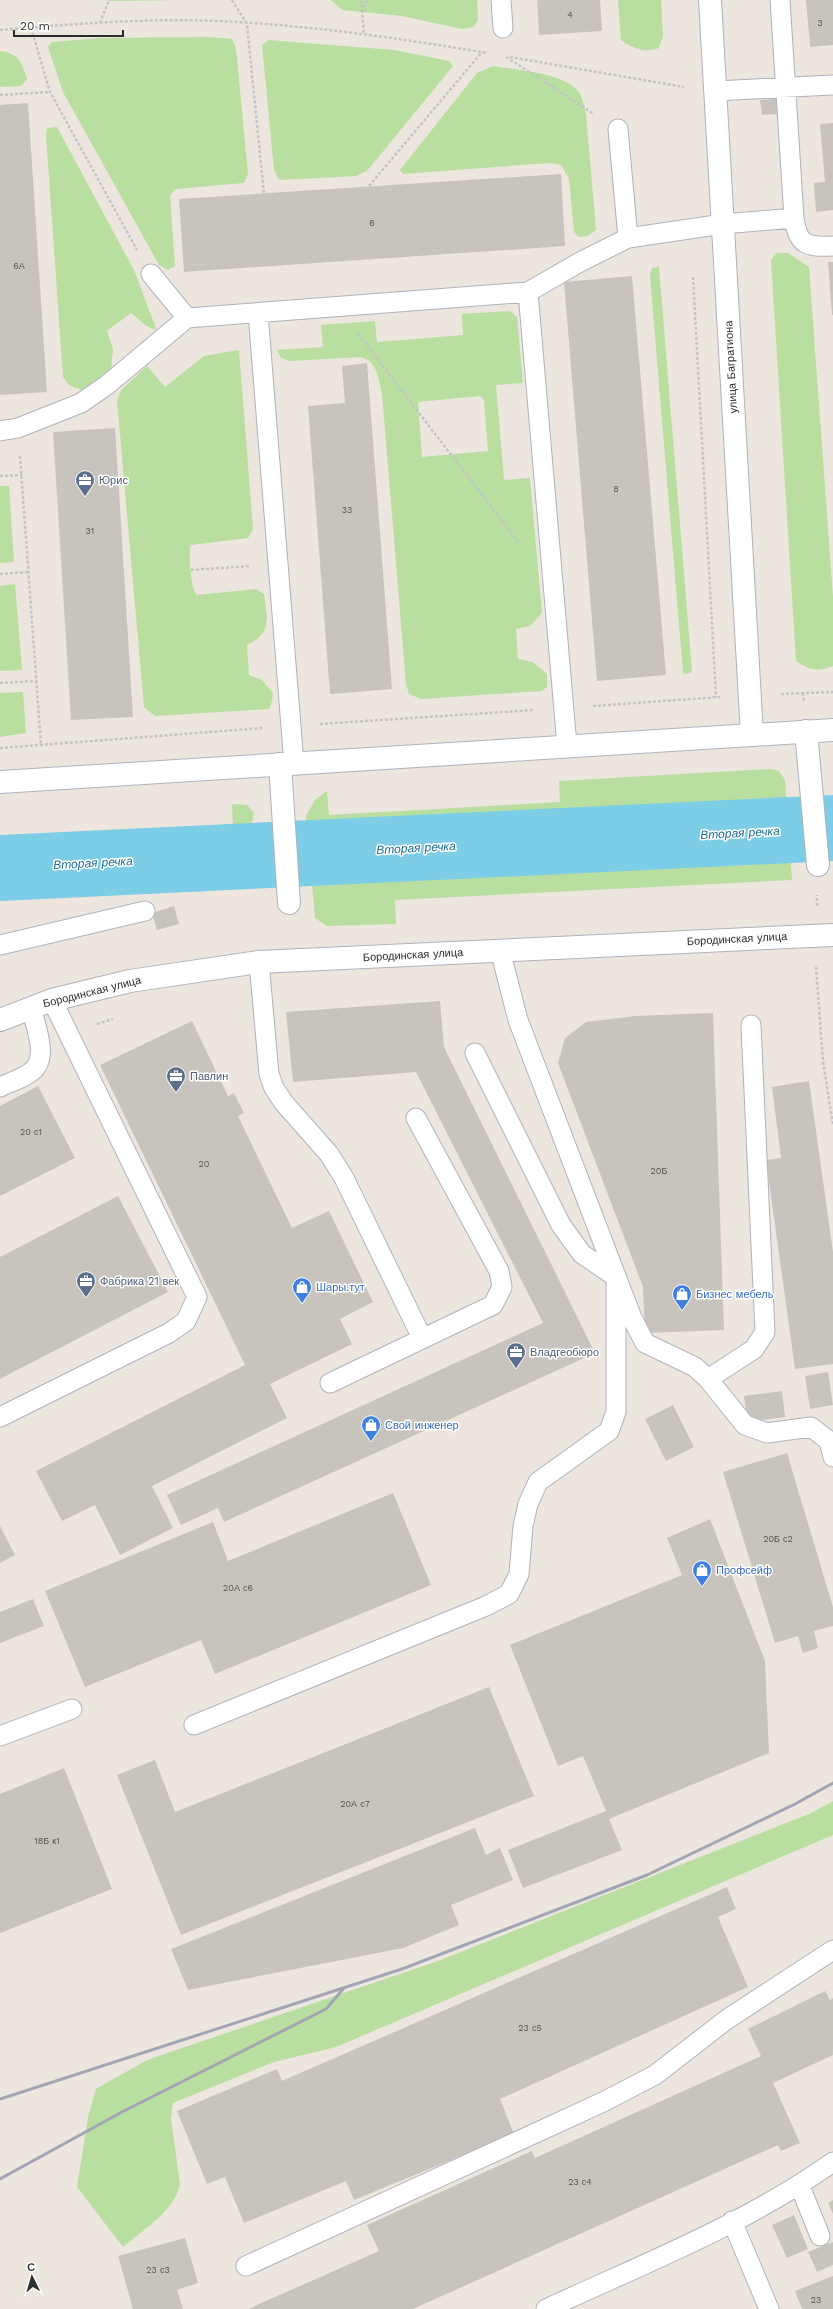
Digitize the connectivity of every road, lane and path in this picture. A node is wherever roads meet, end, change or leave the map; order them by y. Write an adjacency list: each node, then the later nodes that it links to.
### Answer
1 (109, 0): 9 (path)
2 (232, 0): 10 (path)
3 (361, 0): 8 (path)
4 (368, 0): 8 (path)
5 (501, 0): 12 (lane)
6 (710, 0): 22 (main road, улица Багратиона)
7 (780, 0): 20 (lane)
8 (362, 8): 14 (path)
9 (100, 23): 10 (path); 11 (path)
10 (247, 24): 14 (path); 27 (path)
11 (31, 28): 13 (path); 21 (path)
12 (503, 28)
13 (0, 30)
14 (364, 34): 15 (path)
15 (482, 52): 16 (path); 26 (path)
16 (490, 54)
17 (682, 79): 19 (path)
18 (833, 85): 20 (lane)
19 (682, 87): 22 (path); 24 (path); 25 (path)
20 (786, 88): 22 (lane); 28 (lane)
21 (50, 92): 23 (path); 33 (path)
22 (715, 92): 29 (main road, улица Багратиона)
23 (0, 95)
24 (683, 95)
25 (618, 129): 31 (lane)
26 (369, 186)
27 (264, 194)
28 (794, 218): 29 (lane); 32 (lane)
29 (723, 224): 30 (lane); 49 (main road, улица Багратиона)
30 (690, 229): 31 (lane); 50 (path)
31 (628, 238): 34 (lane)
32 (833, 246)
33 (151, 274): 37 (lane)
34 (528, 292): 35 (lane); 51 (lane)
35 (336, 307): 36 (lane); 41 (path)
36 (258, 313): 37 (lane); 42 (lane)
37 (187, 318): 38 (lane)
38 (9, 429): 39 (path)
39 (22, 475): 40 (path); 44 (path)
40 (0, 476)
41 (524, 550)
42 (278, 564): 43 (path); 52 (lane)
43 (191, 570)
44 (29, 572): 45 (path); 46 (path)
45 (0, 574)
46 (36, 681): 47 (path); 56 (path)
47 (0, 683)
48 (833, 692): 49 (path)
49 (750, 696): 50 (path); 55 (main road, улица Багратиона)
50 (716, 698): 51 (path)
51 (564, 708): 52 (path); 57 (lane)
52 (292, 725): 56 (path); 59 (lane)
53 (833, 730): 54 (main road)
54 (806, 731): 55 (main road); 61 (main road)
55 (752, 734): 57 (main road)
56 (41, 745): 58 (path)
57 (567, 746): 59 (main road)
58 (0, 748)
59 (287, 764): 60 (main road); 62 (main road)
60 (0, 782)
61 (818, 865): 64 (path)
62 (289, 903)
63 (145, 911): 65 (lane)
64 (824, 935): 66 (main road, Бородинская улица)
65 (0, 945)
66 (500, 950): 67 (main road, Бородинская улица); 79 (lane)
67 (259, 962): 69 (main road, Бородинская улица); 80 (lane)
68 (821, 963): 78 (path)
69 (52, 1000): 70 (main road, Бородинская улица); 74 (lane)
70 (30, 1007): 72 (main road, Бородинская улица); 76 (lane)
71 (121, 1016): 74 (path)
72 (0, 1020)
73 (751, 1025): 81 (lane)
74 (68, 1034): 83 (lane)
75 (475, 1053): 79 (lane)
76 (0, 1087)
77 (416, 1118): 80 (lane)
78 (833, 1125)
79 (616, 1277): 81 (lane); 86 (lane)
80 (422, 1338): 82 (lane)
81 (708, 1378): 84 (lane)
82 (330, 1383)
83 (0, 1417)
84 (833, 1457)
85 (72, 1709): 87 (lane)
86 (194, 1725)
87 (0, 1736)
88 (833, 1950): 93 (lane)
89 (833, 2162): 90 (lane)
90 (800, 2186): 91 (lane); 92 (lane)
91 (732, 2222): 94 (lane); 95 (lane)
92 (820, 2236)
93 (246, 2266)
94 (546, 2309)
95 (769, 2309)

